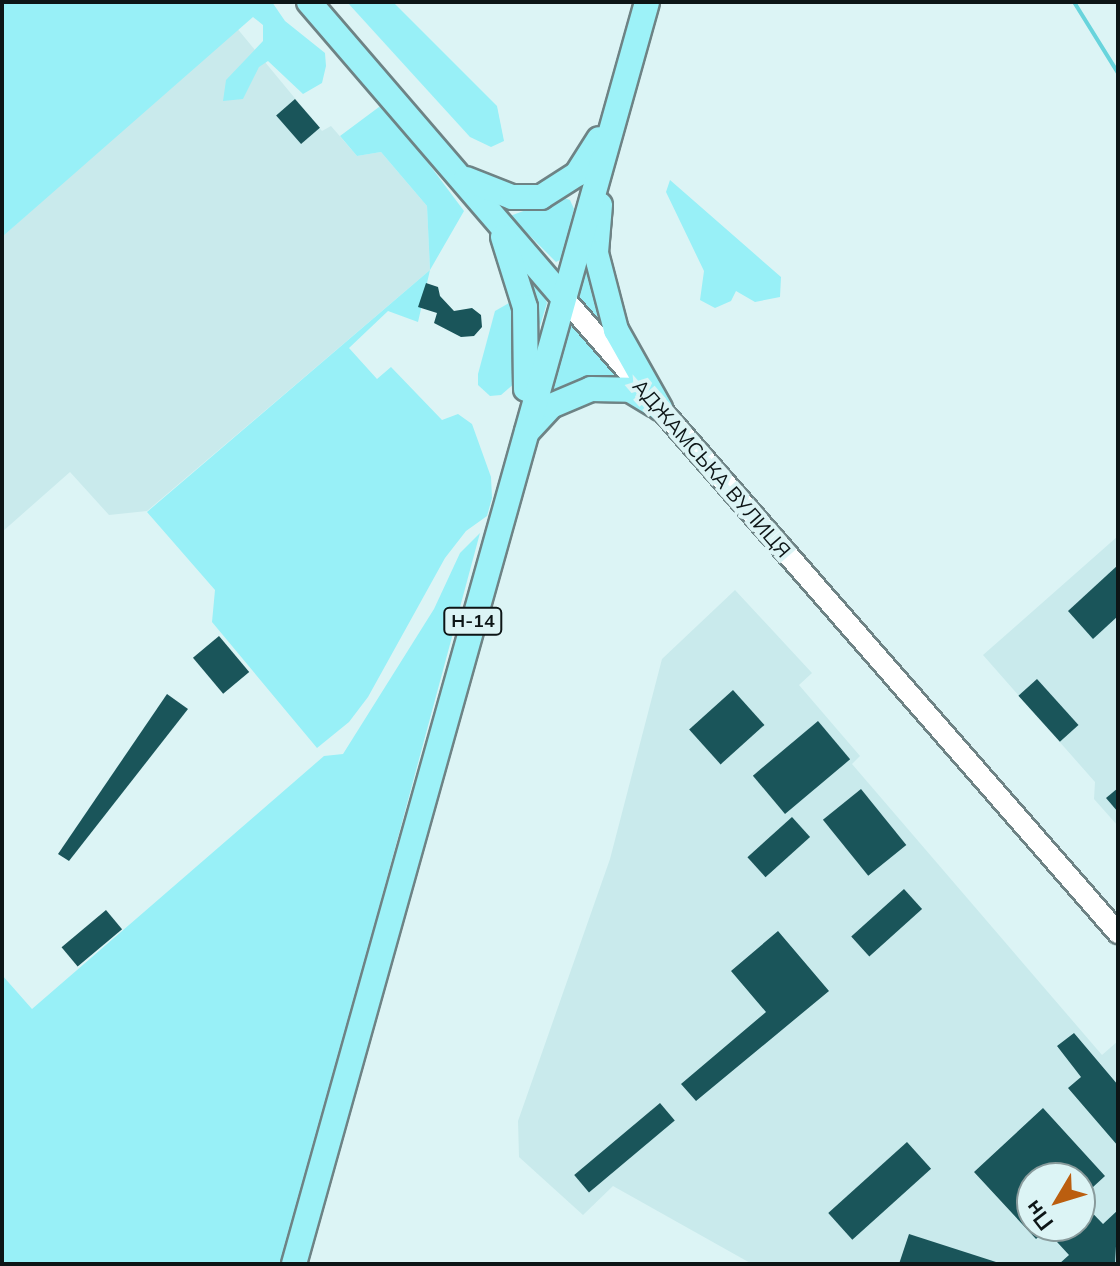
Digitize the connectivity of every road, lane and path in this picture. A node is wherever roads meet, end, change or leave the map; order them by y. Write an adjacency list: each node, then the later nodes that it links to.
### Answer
1 (309, 2): 4 (main road, АДЖАМСЬКА ВУЛИЦЯ)
2 (647, 2): 3 (main road, Н-14)
3 (619, 102): 4 (main road); 6 (main road, Н-14); 7 (main road)
4 (460, 176): 5 (main road, АДЖАМСЬКА ВУЛИЦЯ)
5 (487, 208): 6 (main road, АДЖАМСЬКА ВУЛИЦЯ); 8 (main road)
6 (562, 296): 7 (street, АДЖАМСЬКА ВУЛИЦЯ); 8 (main road, Н-14)
7 (660, 408): 8 (main road); 9 (street, АДЖАМСЬКА ВУЛИЦЯ)
8 (523, 439): 10 (main road, Н-14)
9 (1118, 933)
10 (294, 1264)

